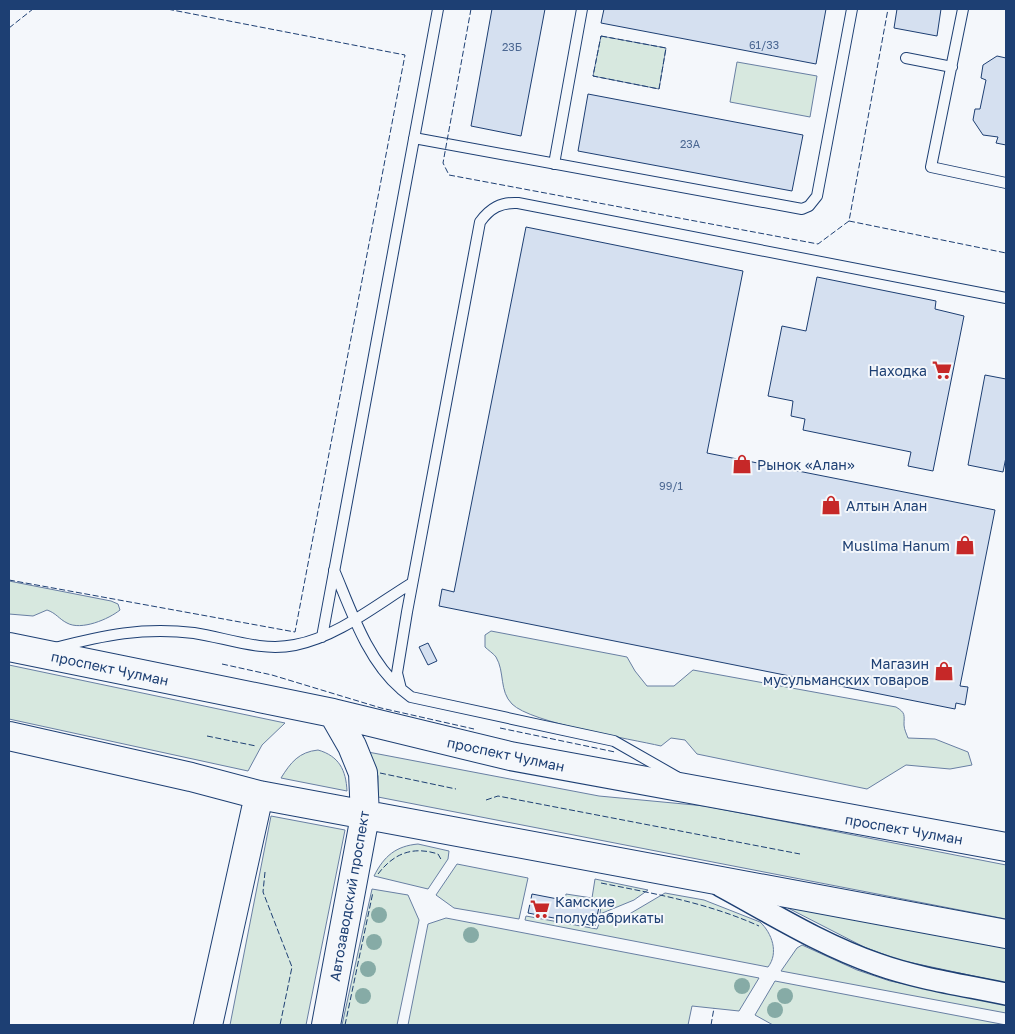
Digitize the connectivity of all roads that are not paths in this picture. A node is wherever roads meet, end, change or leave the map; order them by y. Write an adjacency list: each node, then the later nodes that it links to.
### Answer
1 (438, 9): 7 (lane)
2 (582, 9): 8 (lane)
3 (852, 9): 8 (lane)
4 (964, 9): 6 (lane)
5 (906, 58): 6 (lane)
6 (952, 67): 9 (lane)
7 (414, 138): 8 (lane); 11 (lane)
8 (554, 164)
9 (1006, 183)
10 (1006, 298): 12 (lane)
11 (334, 570): 13 (lane); 14 (lane)
12 (412, 583): 13 (lane); 17 (lane)
13 (354, 618): 14 (lane); 17 (lane)
14 (322, 637): 16 (lane)
15 (9, 647): 16 (main road, проспект Чулман)
16 (37, 653): 18 (main road, проспект Чулман)
17 (401, 689): 20 (lane)
18 (333, 713): 20 (main road, проспект Чулман); 22 (main road, Автозаводский проспект)
19 (9, 736): 21 (main road)
20 (704, 792): 23 (main road, проспект Чулман)
21 (259, 795): 22 (main road); 27 (main road)
22 (365, 816): 24 (main road); 28 (main road, Автозаводский проспект)
23 (1006, 847)
24 (703, 876): 25 (main road); 26 (street)
25 (1006, 934)
26 (1006, 994)
27 (208, 1025)
28 (326, 1025)

